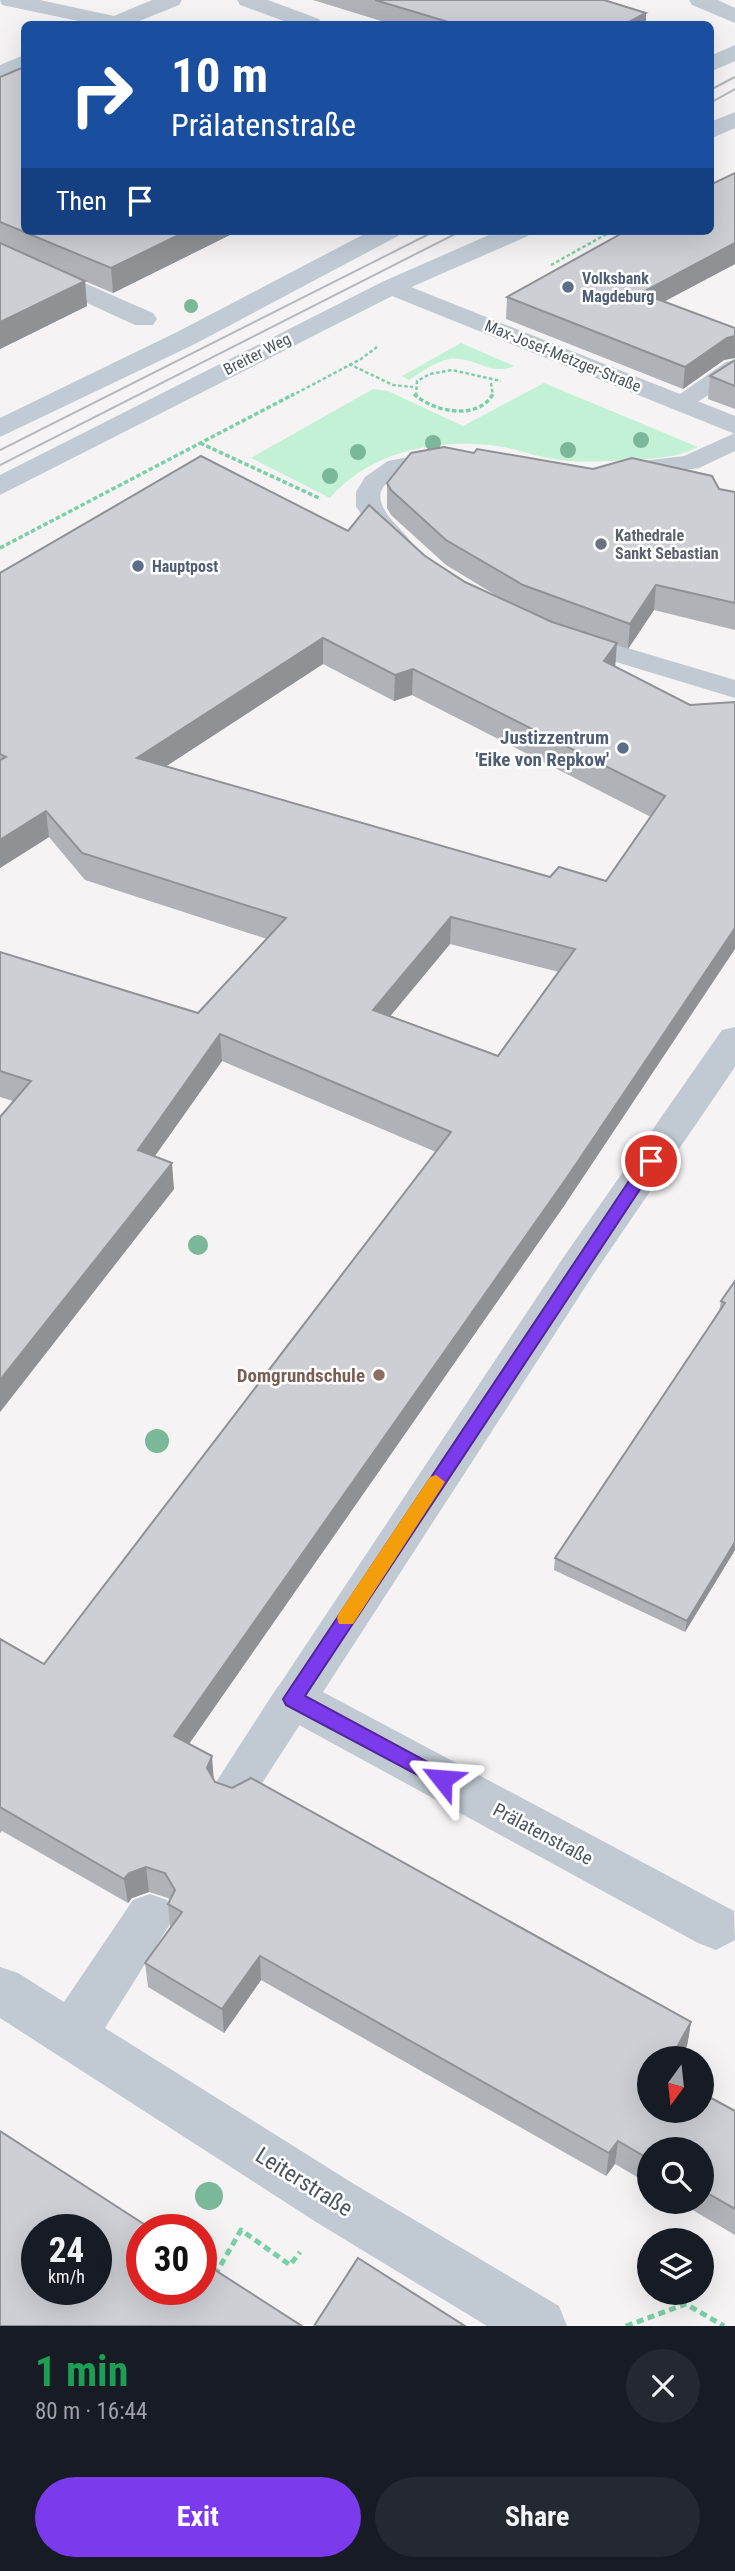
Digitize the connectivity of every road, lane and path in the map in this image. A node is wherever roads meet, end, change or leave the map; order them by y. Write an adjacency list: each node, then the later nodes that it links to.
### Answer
1 (10, 0): 6 (street)
2 (171, 0): 7 (street)
3 (248, 0): 8 (street)
4 (700, 0): 5 (street)
5 (735, 16)
6 (103, 21)
7 (123, 21)
8 (303, 21)
9 (735, 52): 11 (street)
10 (21, 63): 12 (street)
11 (714, 63)
12 (0, 73)
13 (735, 120): 14 (street)
14 (714, 130)
15 (381, 235): 25 (street)
16 (510, 235): 18 (street, Breiter Weg)
17 (0, 254): 19 (street)
18 (391, 287): 23 (street, Max-Josef-Metzger-Straße); 29 (street, Breiter Weg)
19 (144, 319)
20 (349, 364): 22 (path)
21 (735, 367): 23 (lane)
22 (413, 387): 22 (path)
23 (679, 403): 24 (street, Max-Josef-Metzger-Straße)
24 (735, 426)
25 (0, 429)
26 (735, 441): 28 (lane)
27 (475, 457): 30 (lane)
28 (597, 473)
29 (0, 486)
30 (387, 530): 31 (path); 32 (lane)
31 (0, 548)
32 (411, 558)
33 (539, 628): 34 (lane)
34 (735, 689)
35 (735, 1039): 36 (street)
36 (293, 1699): 37 (lane); 39 (street, Prälatenstraße)
37 (233, 1793)
38 (150, 1916): 41 (street)
39 (716, 1927)
40 (0, 1990): 41 (street, Leiterstraße)
41 (72, 2034): 42 (street, Leiterstraße)
42 (335, 2203): 43 (path); 44 (street, Leiterstraße)
43 (217, 2270)
44 (539, 2326)
45 (626, 2326): 46 (path)
46 (723, 2326)

